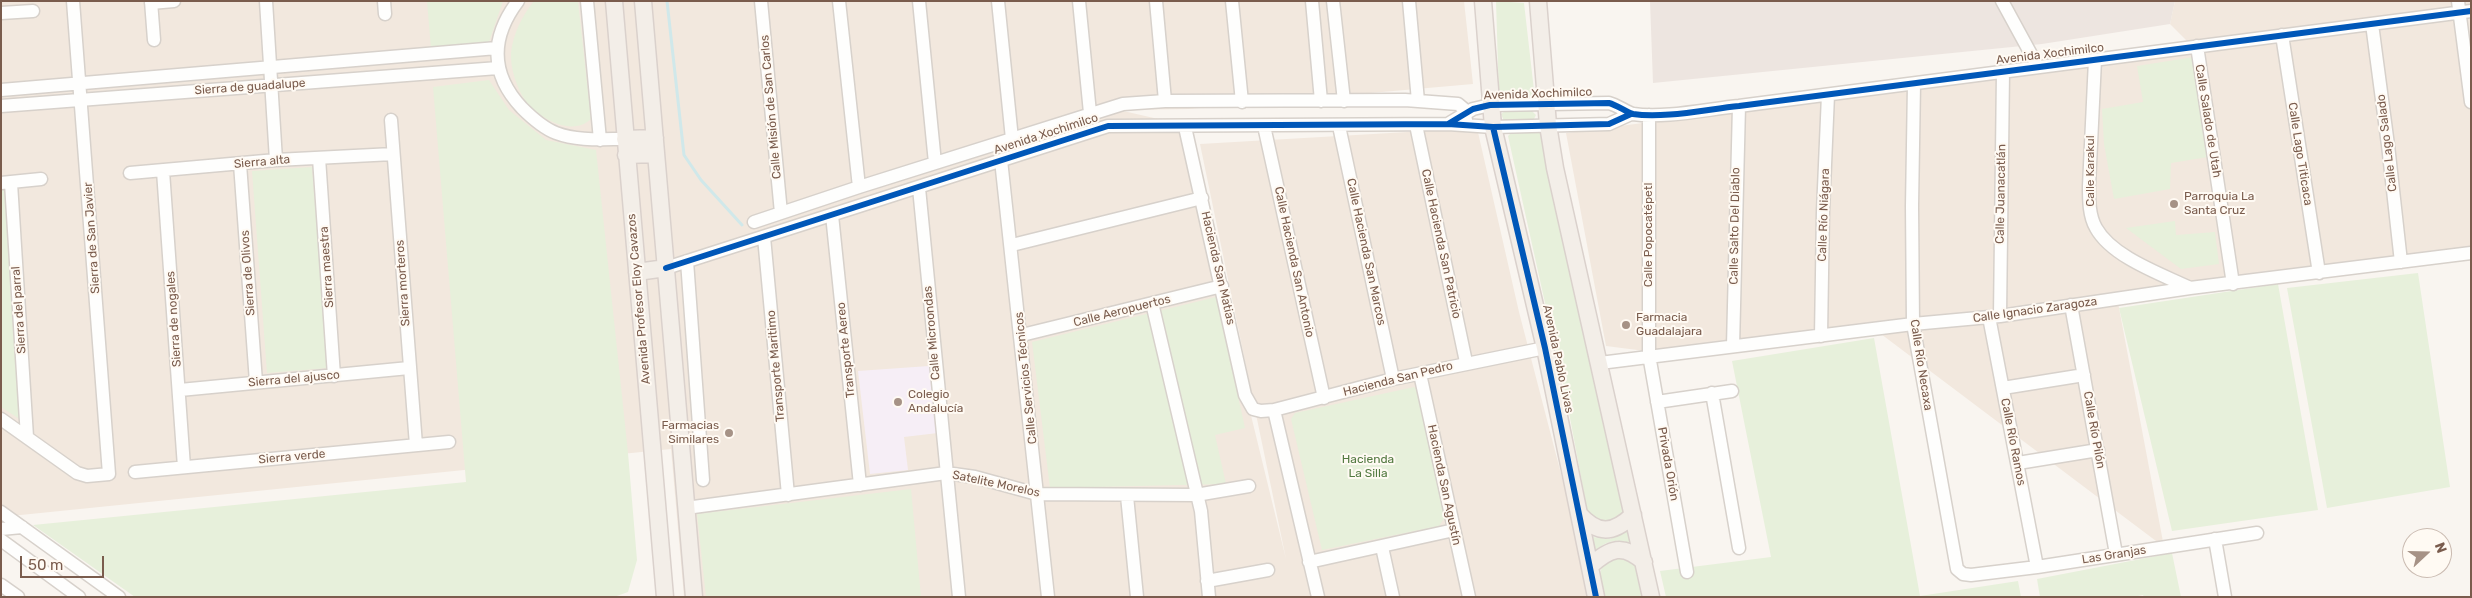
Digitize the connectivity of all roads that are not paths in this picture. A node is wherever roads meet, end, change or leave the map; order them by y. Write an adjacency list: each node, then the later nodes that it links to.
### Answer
1 (73, 1): 36 (street, Sierra de San Javier)
2 (174, 1): 19 (street)
3 (266, 1): 32 (street)
4 (518, 1): 29 (street)
5 (587, 1): 63 (street)
6 (614, 1): 65 (main road, Avenida Profesor Eloy Cavazos)
7 (643, 1): 64 (main road)
8 (761, 1): 79 (street, Calle Misión de San Carlos)
9 (839, 1): 76 (street)
10 (918, 1): 70 (street)
11 (998, 1): 62 (street)
12 (1079, 1): 51 (street)
13 (1156, 1): 41 (street)
14 (1232, 1): 45 (street)
15 (1312, 1): 42 (street)
16 (1333, 1): 43 (street)
17 (1408, 1): 44 (street)
18 (2002, 1): 31 (street)
19 (151, 2): 27 (street)
20 (1537, 3): 47 (main road)
21 (1484, 4): 48 (main road, Avenida Pablo Livas)
22 (2463, 8): 25 (street, Avenida Xochimilco); 46 (street)
23 (33, 11): 24 (street)
24 (1, 13)
25 (2372, 24): 26 (street, Avenida Xochimilco); 86 (street, Calle Lago Salado)
26 (2282, 35): 28 (street, Avenida Xochimilco); 89 (street, Calle Lago Titicaca)
27 (154, 40)
28 (2197, 46): 30 (street, Avenida Xochimilco); 90 (street, Calle Salado de Utah)
29 (497, 48): 32 (street, Sierra de guadalupe); 33 (street)
30 (2095, 60): 31 (street, Avenida Xochimilco); 92 (street, Calle Karakul)
31 (2038, 67): 34 (street, Avenida Xochimilco)
32 (270, 68): 36 (street, Sierra de guadalupe); 37 (street)
33 (498, 68): 37 (street, Sierra de guadalupe); 63 (street)
34 (2003, 72): 35 (street, Avenida Xochimilco); 95 (street, Calle Juanacatlán)
35 (1914, 84): 39 (street, Avenida Xochimilco); 96 (street, Calle Río Necaxa)
36 (80, 85): 38 (street, Sierra de guadalupe); 40 (street, Sierra de San Javier)
37 (272, 85): 40 (street, Sierra de guadalupe); 68 (street)
38 (1, 90)
39 (1828, 94): 50 (street, Avenida Xochimilco); 98 (street, Calle Río Niágara)
40 (82, 100): 49 (street, Sierra de guadalupe); 119 (street, Sierra de San Javier)
41 (1166, 101): 45 (street); 51 (street)
42 (1321, 101): 43 (street); 45 (street)
43 (1344, 101): 44 (street)
44 (1418, 101): 55 (street)
45 (1242, 102)
46 (2471, 102)
47 (1546, 103): 48 (street, Avenida Xochimilco); 52 (street, Avenida Xochimilco); 57 (main road)
48 (1490, 105): 55 (street, Avenida Xochimilco); 61 (main road, Avenida Pablo Livas)
49 (1, 106)
50 (1739, 106): 53 (street, Avenida Xochimilco); 99 (street, Calle Salto Del Diablo)
51 (1090, 113): 62 (street)
52 (1631, 114): 53 (street, Avenida Xochimilco); 57 (street, Avenida Xochimilco)
53 (1649, 115): 101 (street, Calle Popocatépetl)
54 (391, 120): 66 (street, Sierra morteros)
55 (1466, 120): 56 (street, Avenida Xochimilco); 61 (street, Avenida Xochimilco)
56 (1416, 125): 59 (street, Avenida Xochimilco); 102 (street, Calle Hacienda San Patricio)
57 (1548, 125): 61 (street, Avenida Xochimilco); 103 (main road)
58 (1264, 126): 59 (street, Avenida Xochimilco); 60 (street, Avenida Xochimilco); 114 (street, Calle Hacienda San Antonio)
59 (1339, 126): 108 (street, Calle Hacienda San Marcos)
60 (1185, 127): 69 (street, Avenida Xochimilco); 78 (street, Hacienda San Matias)
61 (1493, 127): 100 (main road, Avenida Pablo Livas)
62 (1012, 139): 70 (street)
63 (600, 140): 65 (street)
64 (655, 146): 65 (main road); 87 (main road)
65 (625, 147): 88 (main road, Avenida Profesor Eloy Cavazos)
66 (394, 154): 67 (street, Sierra alta); 104 (street, Sierra morteros)
67 (319, 158): 68 (street, Sierra alta); 107 (street, Sierra maestra)
68 (276, 160): 71 (street, Sierra alta)
69 (1001, 160): 77 (street, Avenida Xochimilco); 83 (street, Calle Servicios Técnicos)
70 (935, 163): 76 (street)
71 (240, 164): 72 (street, Sierra alta); 109 (street, Sierra de Olivos)
72 (163, 171): 73 (street, Sierra alta); 111 (street, Sierra de nogales)
73 (130, 173)
74 (41, 179): 75 (street)
75 (6, 183): 119 (street, Sierra del parral)
76 (859, 187): 79 (street)
77 (919, 188): 80 (street, Avenida Xochimilco); 126 (street, Calle Microondas)
78 (1202, 198): 83 (street); 91 (street, Hacienda San Matias)
79 (780, 213): 81 (street)
80 (832, 215): 82 (street, Avenida Xochimilco); 128 (street, Transporte Aereo)
81 (754, 222)
82 (764, 237): 85 (street, Avenida Xochimilco); 131 (street, Transporte Maritimo)
83 (1012, 245): 97 (street, Calle Servicios Técnicos)
84 (2471, 253): 86 (street, Calle Ignacio Zaragoza)
85 (687, 261): 87 (street, Avenida Xochimilco); 127 (street)
86 (2401, 262): 89 (street, Calle Ignacio Zaragoza)
87 (666, 268): 88 (main road); 134 (main road)
88 (637, 272): 156 (main road, Avenida Profesor Eloy Cavazos)
89 (2319, 273): 90 (street, Calle Ignacio Zaragoza)
90 (2233, 284): 92 (street, Calle Ignacio Zaragoza)
91 (1222, 286): 93 (street, Calle Aeropuertos); 116 (street, Hacienda San Matias)
92 (2190, 288): 94 (street, Calle Ignacio Zaragoza)
93 (1152, 303): 97 (street, Calle Aeropuertos); 132 (street)
94 (2072, 305): 95 (street, Calle Ignacio Zaragoza); 106 (street, Calle Río Pilón)
95 (1994, 316): 96 (street, Calle Ignacio Zaragoza); 110 (street, Calle Río Ramos)
96 (1913, 324): 98 (street, Calle Ignacio Zaragoza); 153 (street, Calle Río Necaxa)
97 (1022, 335): 130 (street, Calle Servicios Técnicos)
98 (1821, 336): 99 (street, Calle Ignacio Zaragoza)
99 (1733, 346): 101 (street, Calle Ignacio Zaragoza)
100 (1545, 348): 102 (street, Hacienda San Pedro); 136 (main road, Avenida Pablo Livas)
101 (1649, 356): 103 (street, Calle Ignacio Zaragoza); 115 (street, Privada Orión)
102 (1466, 362): 105 (street, Hacienda San Pedro)
103 (1600, 363): 137 (main road)
104 (409, 368): 107 (street, Sierra del ajusco); 121 (street, Sierra morteros)
105 (1420, 374): 108 (street, Hacienda San Pedro); 140 (street, Hacienda San Agustín)
106 (2084, 374): 110 (street); 122 (street, Calle Río Pilón)
107 (334, 376): 109 (street, Sierra del ajusco)
108 (1393, 379): 114 (street, Hacienda San Pedro)
109 (256, 382): 111 (street, Sierra del ajusco)
110 (2003, 388): 123 (street, Calle Río Ramos)
111 (180, 390): 124 (street, Sierra de nogales)
112 (1732, 390): 113 (street)
113 (1712, 393): 115 (street); 145 (street)
114 (1324, 398): 117 (street, Hacienda San Pedro)
115 (1657, 402): 152 (street, Privada Orión)
116 (1253, 409): 117 (street, Hacienda San Pedro)
117 (1274, 410): 147 (street)
118 (1, 419): 119 (street)
119 (27, 437)
120 (449, 442): 121 (street, Sierra verde)
121 (416, 445): 124 (street, Sierra verde)
122 (2098, 450): 123 (street); 146 (street, Calle Río Pilón)
123 (2018, 463): 150 (street, Calle Río Ramos)
124 (184, 467): 125 (street, Sierra verde)
125 (135, 472)
126 (946, 473): 128 (street, Satelite Morelos); 130 (street, Satelite Morelos); 161 (street, Calle Microondas)
127 (703, 480)
128 (860, 485): 131 (street, Satelite Morelos)
129 (1249, 486): 132 (street, Satelite Morelos)
130 (1038, 494): 133 (street, Satelite Morelos); 162 (street, Calle Servicios Técnicos)
131 (788, 495): 134 (street, Satelite Morelos)
132 (1196, 495): 133 (street, Satelite Morelos); 154 (street)
133 (1127, 496): 163 (street)
134 (686, 508): 160 (main road)
135 (1, 512): 138 (street)
136 (1580, 514): 137 (main road); 149 (main road, Avenida Pablo Livas)
137 (1633, 516): 148 (main road)
138 (22, 527): 139 (street); 157 (street)
139 (1, 529)
140 (1454, 530): 144 (street); 167 (street, Hacienda San Agustín)
141 (2257, 533): 142 (street, Las Granjas)
142 (2215, 539): 146 (street, Las Granjas); 170 (street)
143 (1, 540): 159 (street)
144 (1382, 547): 147 (street); 166 (street)
145 (1739, 548)
146 (2116, 554): 150 (street, Las Granjas)
147 (1309, 562): 165 (street)
148 (1644, 562): 149 (main road); 169 (main road)
149 (1590, 566): 168 (main road, Avenida Pablo Livas)
150 (2037, 567): 153 (street, Las Granjas)
151 (1268, 570): 154 (street)
152 (1687, 572)
153 (1970, 575)
154 (1207, 581): 164 (street)
155 (1, 585): 158 (street)
156 (663, 594)
157 (117, 596)
158 (18, 597)
159 (79, 597)
160 (694, 597)
161 (959, 597)
162 (1048, 597)
163 (1138, 597)
164 (1209, 597)
165 (1318, 597)
166 (1393, 597)
167 (1469, 597)
168 (1596, 597)
169 (1651, 597)
170 (2225, 597)

